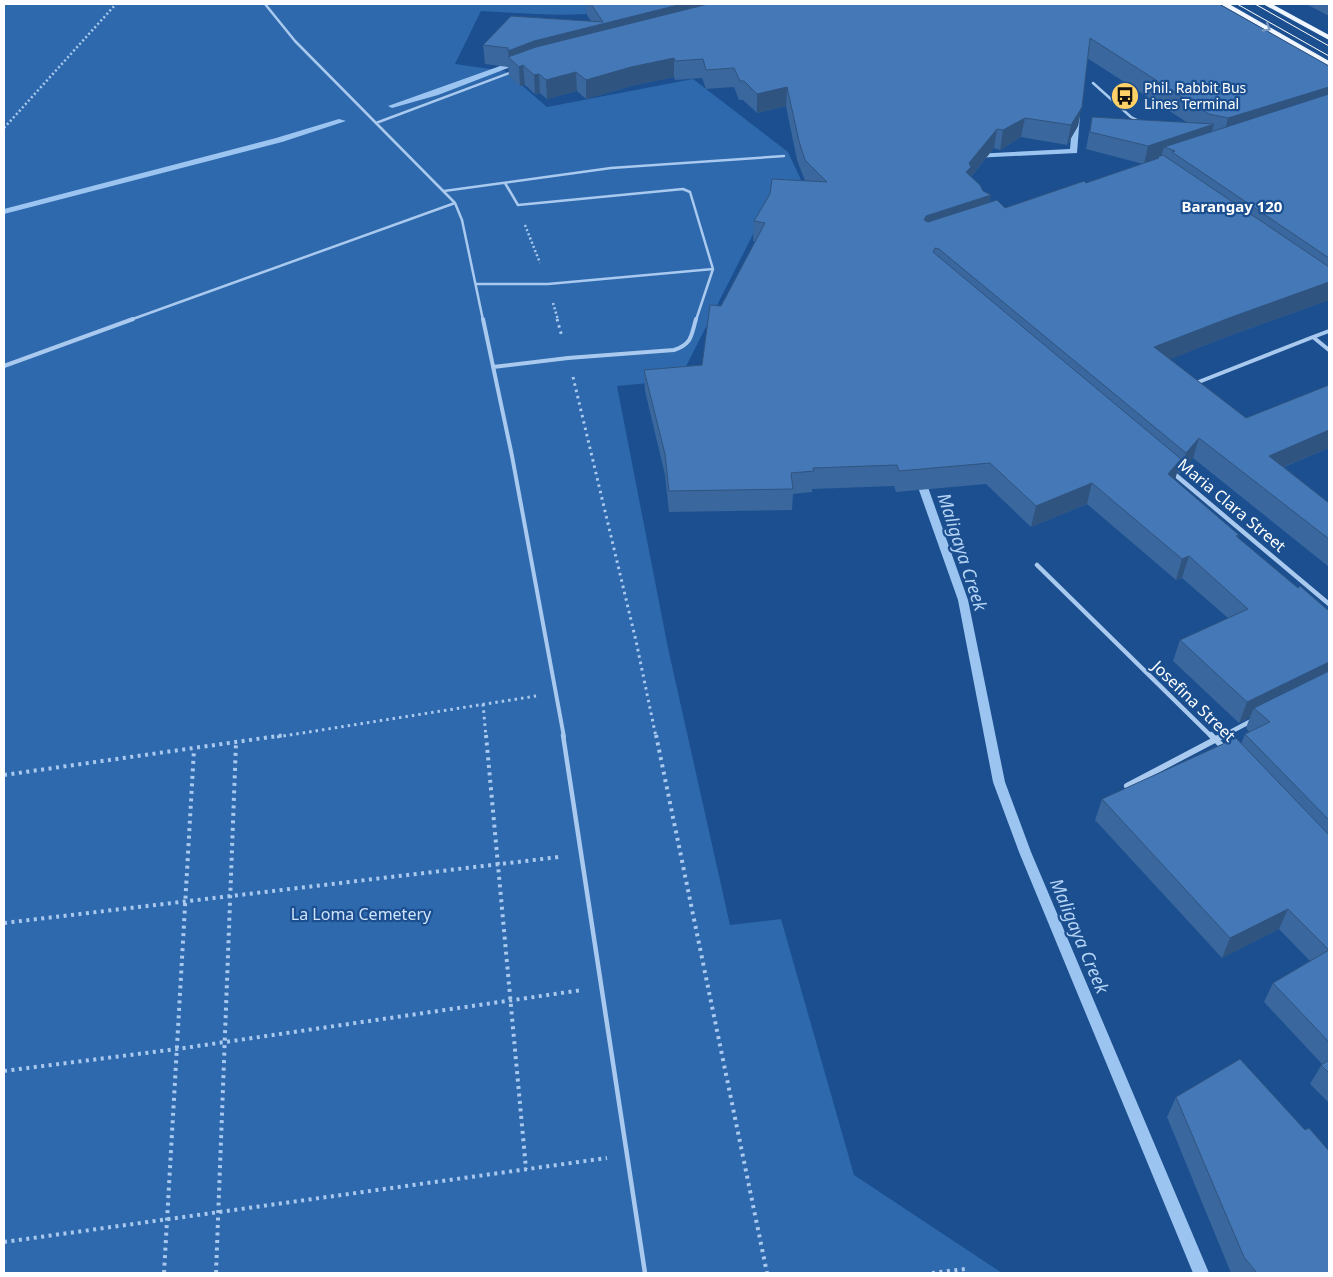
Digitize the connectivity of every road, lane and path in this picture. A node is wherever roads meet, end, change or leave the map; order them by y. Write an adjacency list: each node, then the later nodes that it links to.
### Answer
1 (116, 4): 11 (path)
2 (265, 4): 10 (lane)
3 (1224, 4): 6 (main road, one-way to 6)
4 (1267, 4): 5 (main road)
5 (1329, 38)
6 (1329, 64)
7 (519, 70): 10 (lane)
8 (1093, 83): 9 (lane)
9 (1140, 122)
10 (376, 123): 14 (lane)
11 (4, 128)
12 (784, 156): 13 (lane)
13 (505, 183): 14 (lane); 16 (lane)
14 (444, 191): 15 (lane)
15 (455, 203): 18 (lane); 24 (lane)
16 (518, 205): 17 (lane); 19 (path)
17 (713, 269): 19 (lane); 23 (lane)
18 (476, 284): 19 (lane); 25 (lane)
19 (548, 284): 23 (path)
20 (1329, 331): 21 (lane)
21 (1312, 337): 22 (lane); 26 (lane)
22 (1329, 350)
23 (568, 358): 25 (lane); 57 (path)
24 (4, 366)
25 (494, 367): 30 (lane)
26 (1195, 383)
27 (1170, 470): 29 (street, Maria Clara Street)
28 (1037, 565): 33 (street, Josefina Street)
29 (1329, 604)
30 (557, 692): 31 (path); 39 (lane)
31 (483, 704): 34 (path); 40 (path)
32 (1259, 718): 33 (street)
33 (1214, 739): 36 (street, Josefina Street); 38 (street)
34 (236, 743): 35 (path); 41 (path)
35 (194, 749): 37 (path); 42 (path)
36 (1231, 755)
37 (4, 775)
38 (1127, 786)
39 (582, 855): 40 (path); 44 (lane)
40 (498, 864): 41 (path); 45 (path)
41 (230, 896): 42 (path); 46 (path)
42 (186, 900): 43 (path); 47 (path)
43 (4, 923)
44 (602, 987): 45 (path); 49 (lane)
45 (511, 1000): 46 (path); 50 (path)
46 (224, 1042): 47 (path); 51 (path)
47 (177, 1049): 48 (path); 52 (path)
48 (4, 1071)
49 (628, 1155): 50 (path); 56 (lane)
50 (526, 1169): 51 (path)
51 (218, 1213): 52 (path); 55 (path)
52 (167, 1219): 53 (path); 54 (path)
53 (4, 1242)
54 (164, 1273)
55 (216, 1273)
56 (645, 1273)
57 (767, 1273)
58 (932, 1273): 59 (path)
59 (966, 1273)

